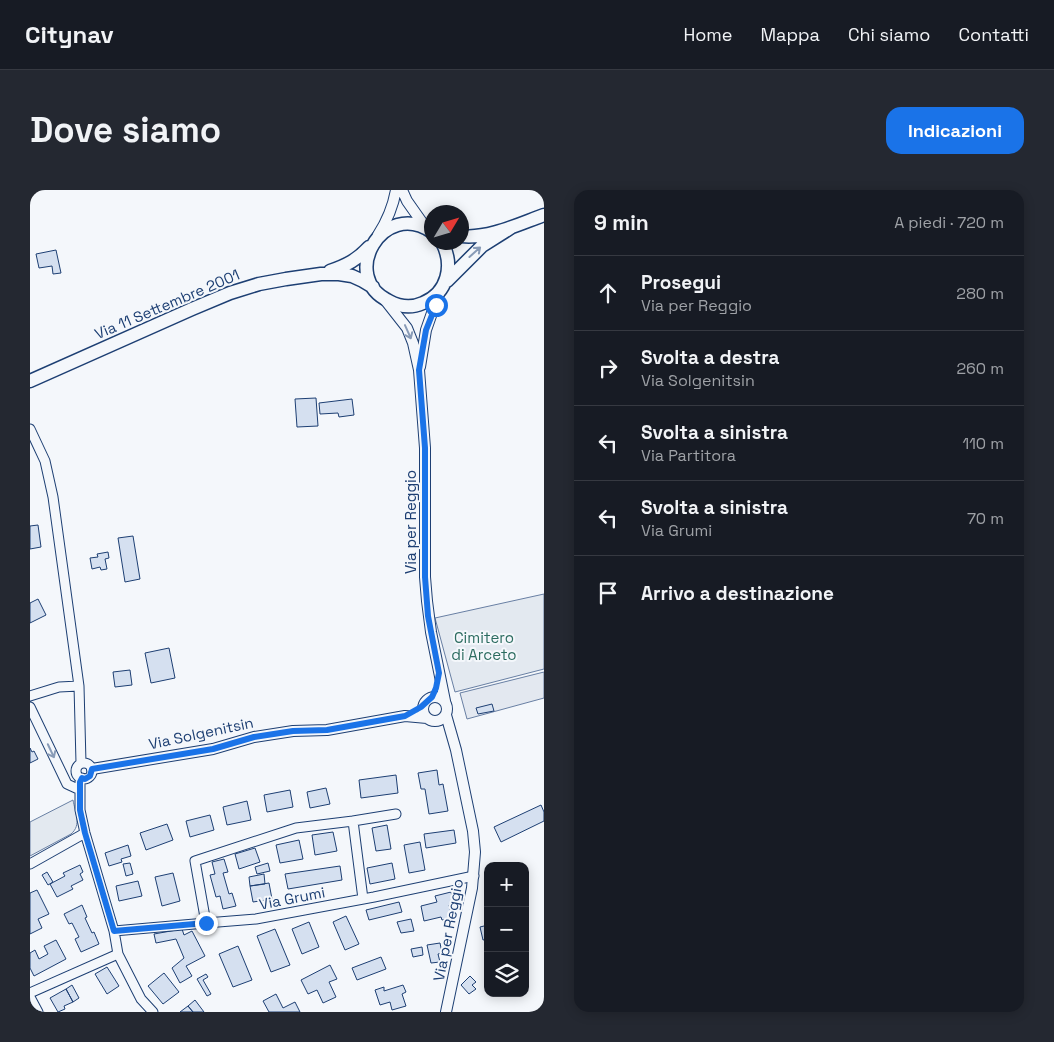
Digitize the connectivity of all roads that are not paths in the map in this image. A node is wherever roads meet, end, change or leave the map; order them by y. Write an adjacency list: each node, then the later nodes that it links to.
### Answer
1 (396, 190): 8 (street)
2 (402, 190): 4 (street)
3 (544, 215): 5 (main road)
4 (424, 223)
5 (512, 227): 7 (main road); 12 (main road, one-way to 5)
6 (424, 229): 8 (main road, Via 11 Settembre 2001)
7 (469, 236)
8 (375, 241): 10 (main road, Via 11 Settembre 2001); 11 (main road, Via 11 Settembre 2001)
9 (446, 250): 12 (main road)
10 (321, 274): 11 (main road, Via 11 Settembre 2001); 15 (main road, Via 11 Settembre 2001)
11 (373, 287): 13 (main road, Via 11 Settembre 2001)
12 (442, 287): 13 (main road); 14 (street, Via per Reggio)
13 (385, 300): 14 (street, Via per Reggio, one-way to 14)
14 (419, 370): 17 (street, Via per Reggio)
15 (30, 381)
16 (30, 429): 18 (street)
17 (439, 673): 20 (street, Via per Reggio); 21 (street, Via per Reggio)
18 (79, 686): 19 (street); 25 (street)
19 (30, 696)
20 (428, 700): 21 (street); 23 (street, Via Solgenitsin); 24 (street, Via per Reggio)
21 (444, 701): 24 (street, Via per Reggio)
22 (30, 707): 28 (street, one-way to 28)
23 (405, 716): 24 (street, Via Solgenitsin); 26 (street, Via Solgenitsin)
24 (436, 718): 33 (street, Via per Reggio)
25 (80, 763): 26 (street); 27 (street)
26 (92, 769): 27 (street)
27 (82, 778): 28 (street)
28 (80, 790): 31 (street)
29 (396, 814): 30 (street)
30 (353, 821): 34 (street); 35 (street)
31 (85, 833): 32 (street); 36 (street)
32 (30, 864)
33 (474, 876): 34 (street, Via Grumi); 42 (street, Via per Reggio)
34 (363, 899): 35 (street, Via Grumi)
35 (206, 923): 36 (street, Via Grumi)
36 (114, 931): 37 (street)
37 (118, 954): 38 (street); 41 (street)
38 (30, 993)
39 (30, 997): 40 (street)
40 (38, 1012)
41 (153, 1012)
42 (446, 1012)

